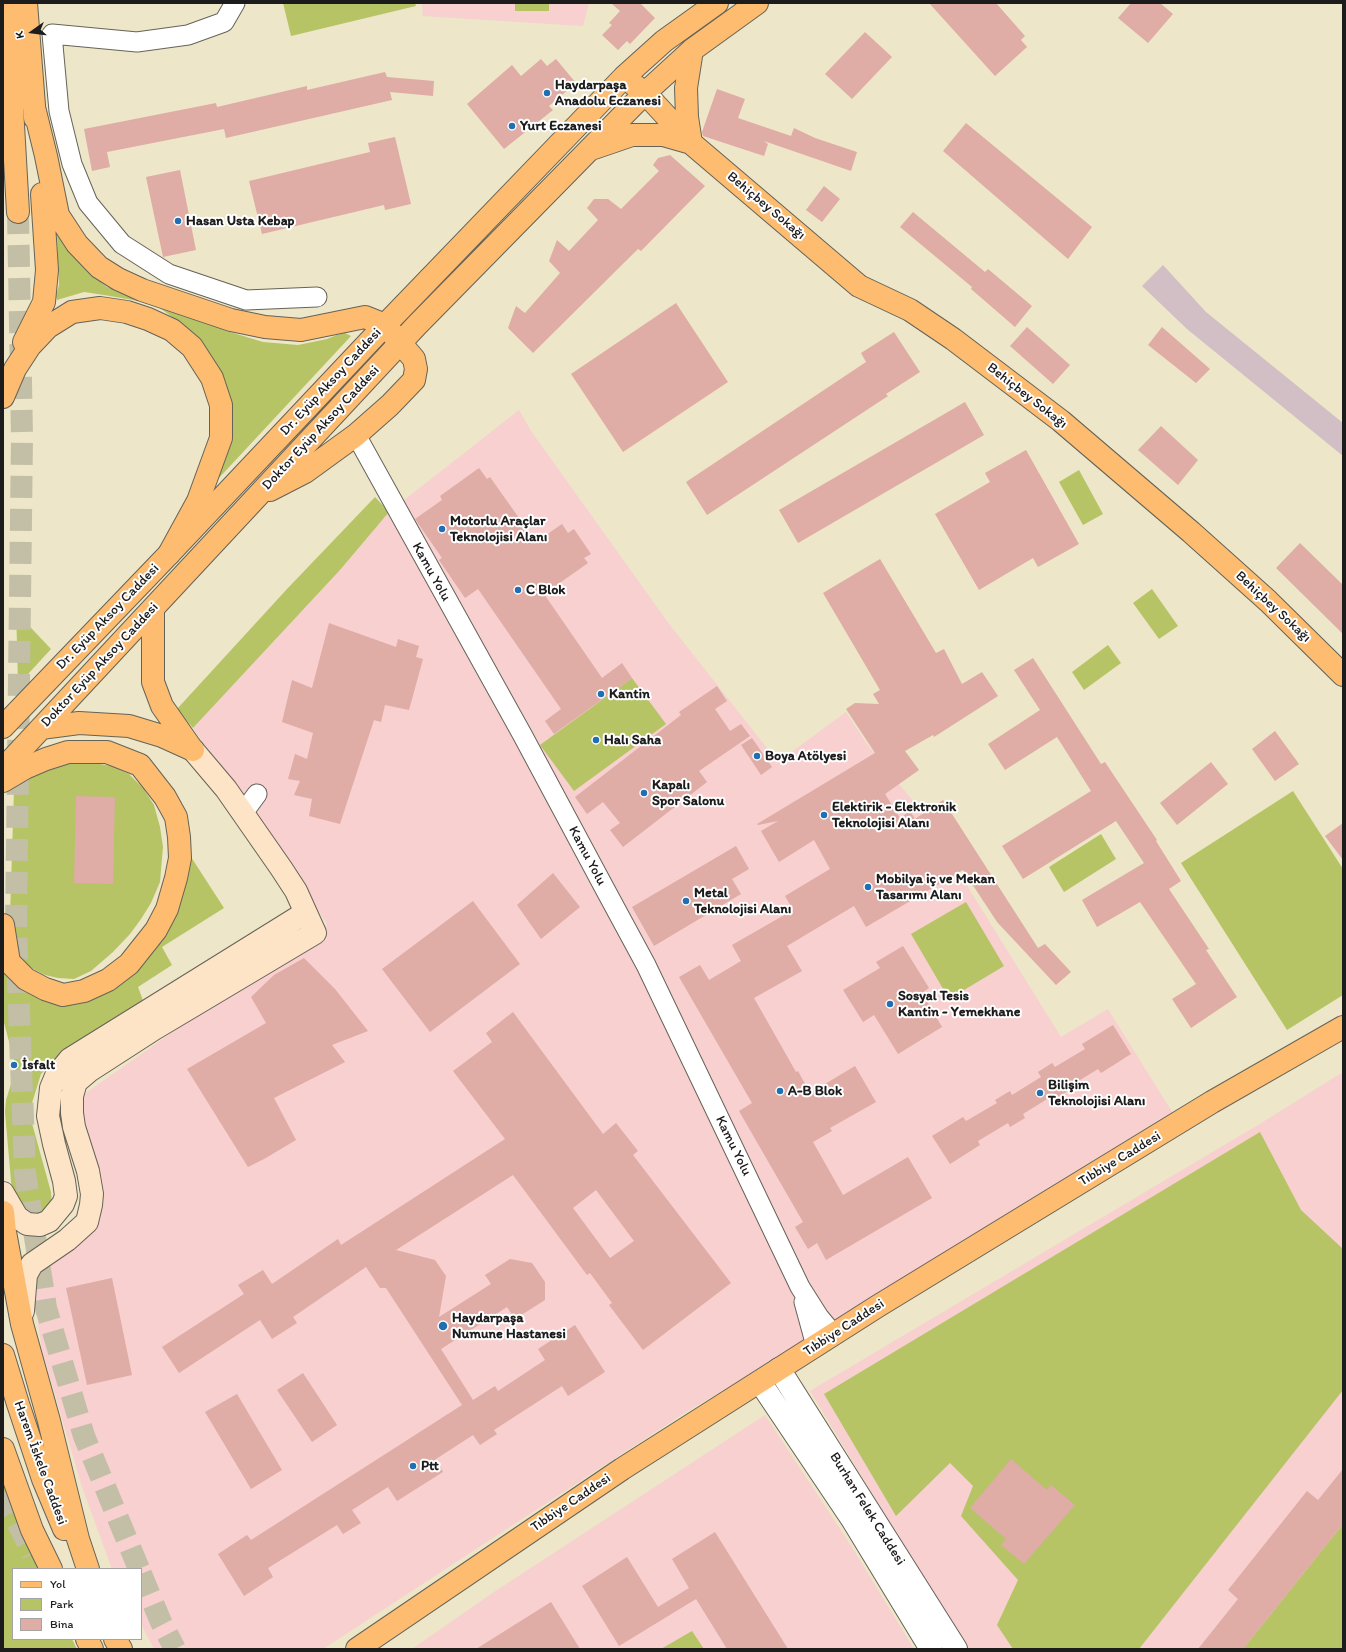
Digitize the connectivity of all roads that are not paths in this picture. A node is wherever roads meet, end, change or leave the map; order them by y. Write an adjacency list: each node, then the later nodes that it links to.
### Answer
1 (6, 3): 14 (main road)
2 (26, 3): 11 (main road)
3 (235, 3): 15 (street)
4 (697, 3): 7 (main road, Dr. Eyüp Aksoy Caddesi)
5 (717, 3): 7 (main road, Dr. Eyüp Aksoy Caddesi)
6 (757, 3): 8 (main road)
7 (664, 41): 9 (main road, Dr. Eyüp Aksoy Caddesi)
8 (692, 50): 10 (main road); 12 (main road)
9 (624, 77): 10 (main road, Behiçbey Sokağı); 16 (main road, Dr. Eyüp Aksoy Caddesi)
10 (645, 93): 12 (main road, Behiçbey Sokağı); 13 (main road, Doktor Eyüp Aksoy Caddesi)
11 (33, 103): 16 (main road); 18 (main road)
12 (692, 143): 13 (main road); 24 (main road, Behiçbey Sokağı)
13 (590, 149): 17 (main road, Doktor Eyüp Aksoy Caddesi)
14 (18, 212)
15 (317, 297)
16 (385, 325): 17 (main road); 22 (main road, Dr. Eyüp Aksoy Caddesi)
17 (400, 343): 20 (main road); 21 (main road, Doktor Eyüp Aksoy Caddesi)
18 (3, 393)
19 (3, 397): 22 (main road)
20 (356, 435): 21 (main road); 38 (street, Kamu Yolu)
21 (258, 496): 23 (main road, Doktor Eyüp Aksoy Caddesi)
22 (169, 554): 25 (main road, Dr. Eyüp Aksoy Caddesi)
23 (154, 608): 26 (main road, Doktor Eyüp Aksoy Caddesi); 27 (main road)
24 (1343, 675)
25 (3, 727)
26 (41, 728): 27 (main road); 28 (main road, Doktor Eyüp Aksoy Caddesi)
27 (192, 750): 31 (main road)
28 (3, 769)
29 (3, 781): 33 (main road)
30 (257, 794): 31 (street)
31 (243, 813): 32 (main road)
32 (306, 913): 35 (main road); 37 (main road)
33 (3, 925)
34 (1343, 1027): 38 (main road, Tıbbiye Caddesi)
35 (3, 1193)
36 (3, 1212): 37 (main road)
37 (22, 1324): 45 (main road)
38 (825, 1340): 40 (main road, Tıbbiye Caddesi)
39 (3, 1355): 44 (main road, Harem İskele Caddesi)
40 (779, 1370): 41 (main road, Tıbbiye Caddesi); 52 (street, Burhan Felek Caddesi)
41 (760, 1382): 50 (main road, Tıbbiye Caddesi); 51 (street, Burhan Felek Caddesi)
42 (3, 1449): 43 (main road)
43 (51, 1568)
44 (82, 1568)
45 (88, 1568)
46 (88, 1640): 48 (main road)
47 (116, 1640): 49 (main road)
48 (92, 1649)
49 (121, 1649)
50 (357, 1649)
51 (931, 1649)
52 (956, 1649)

